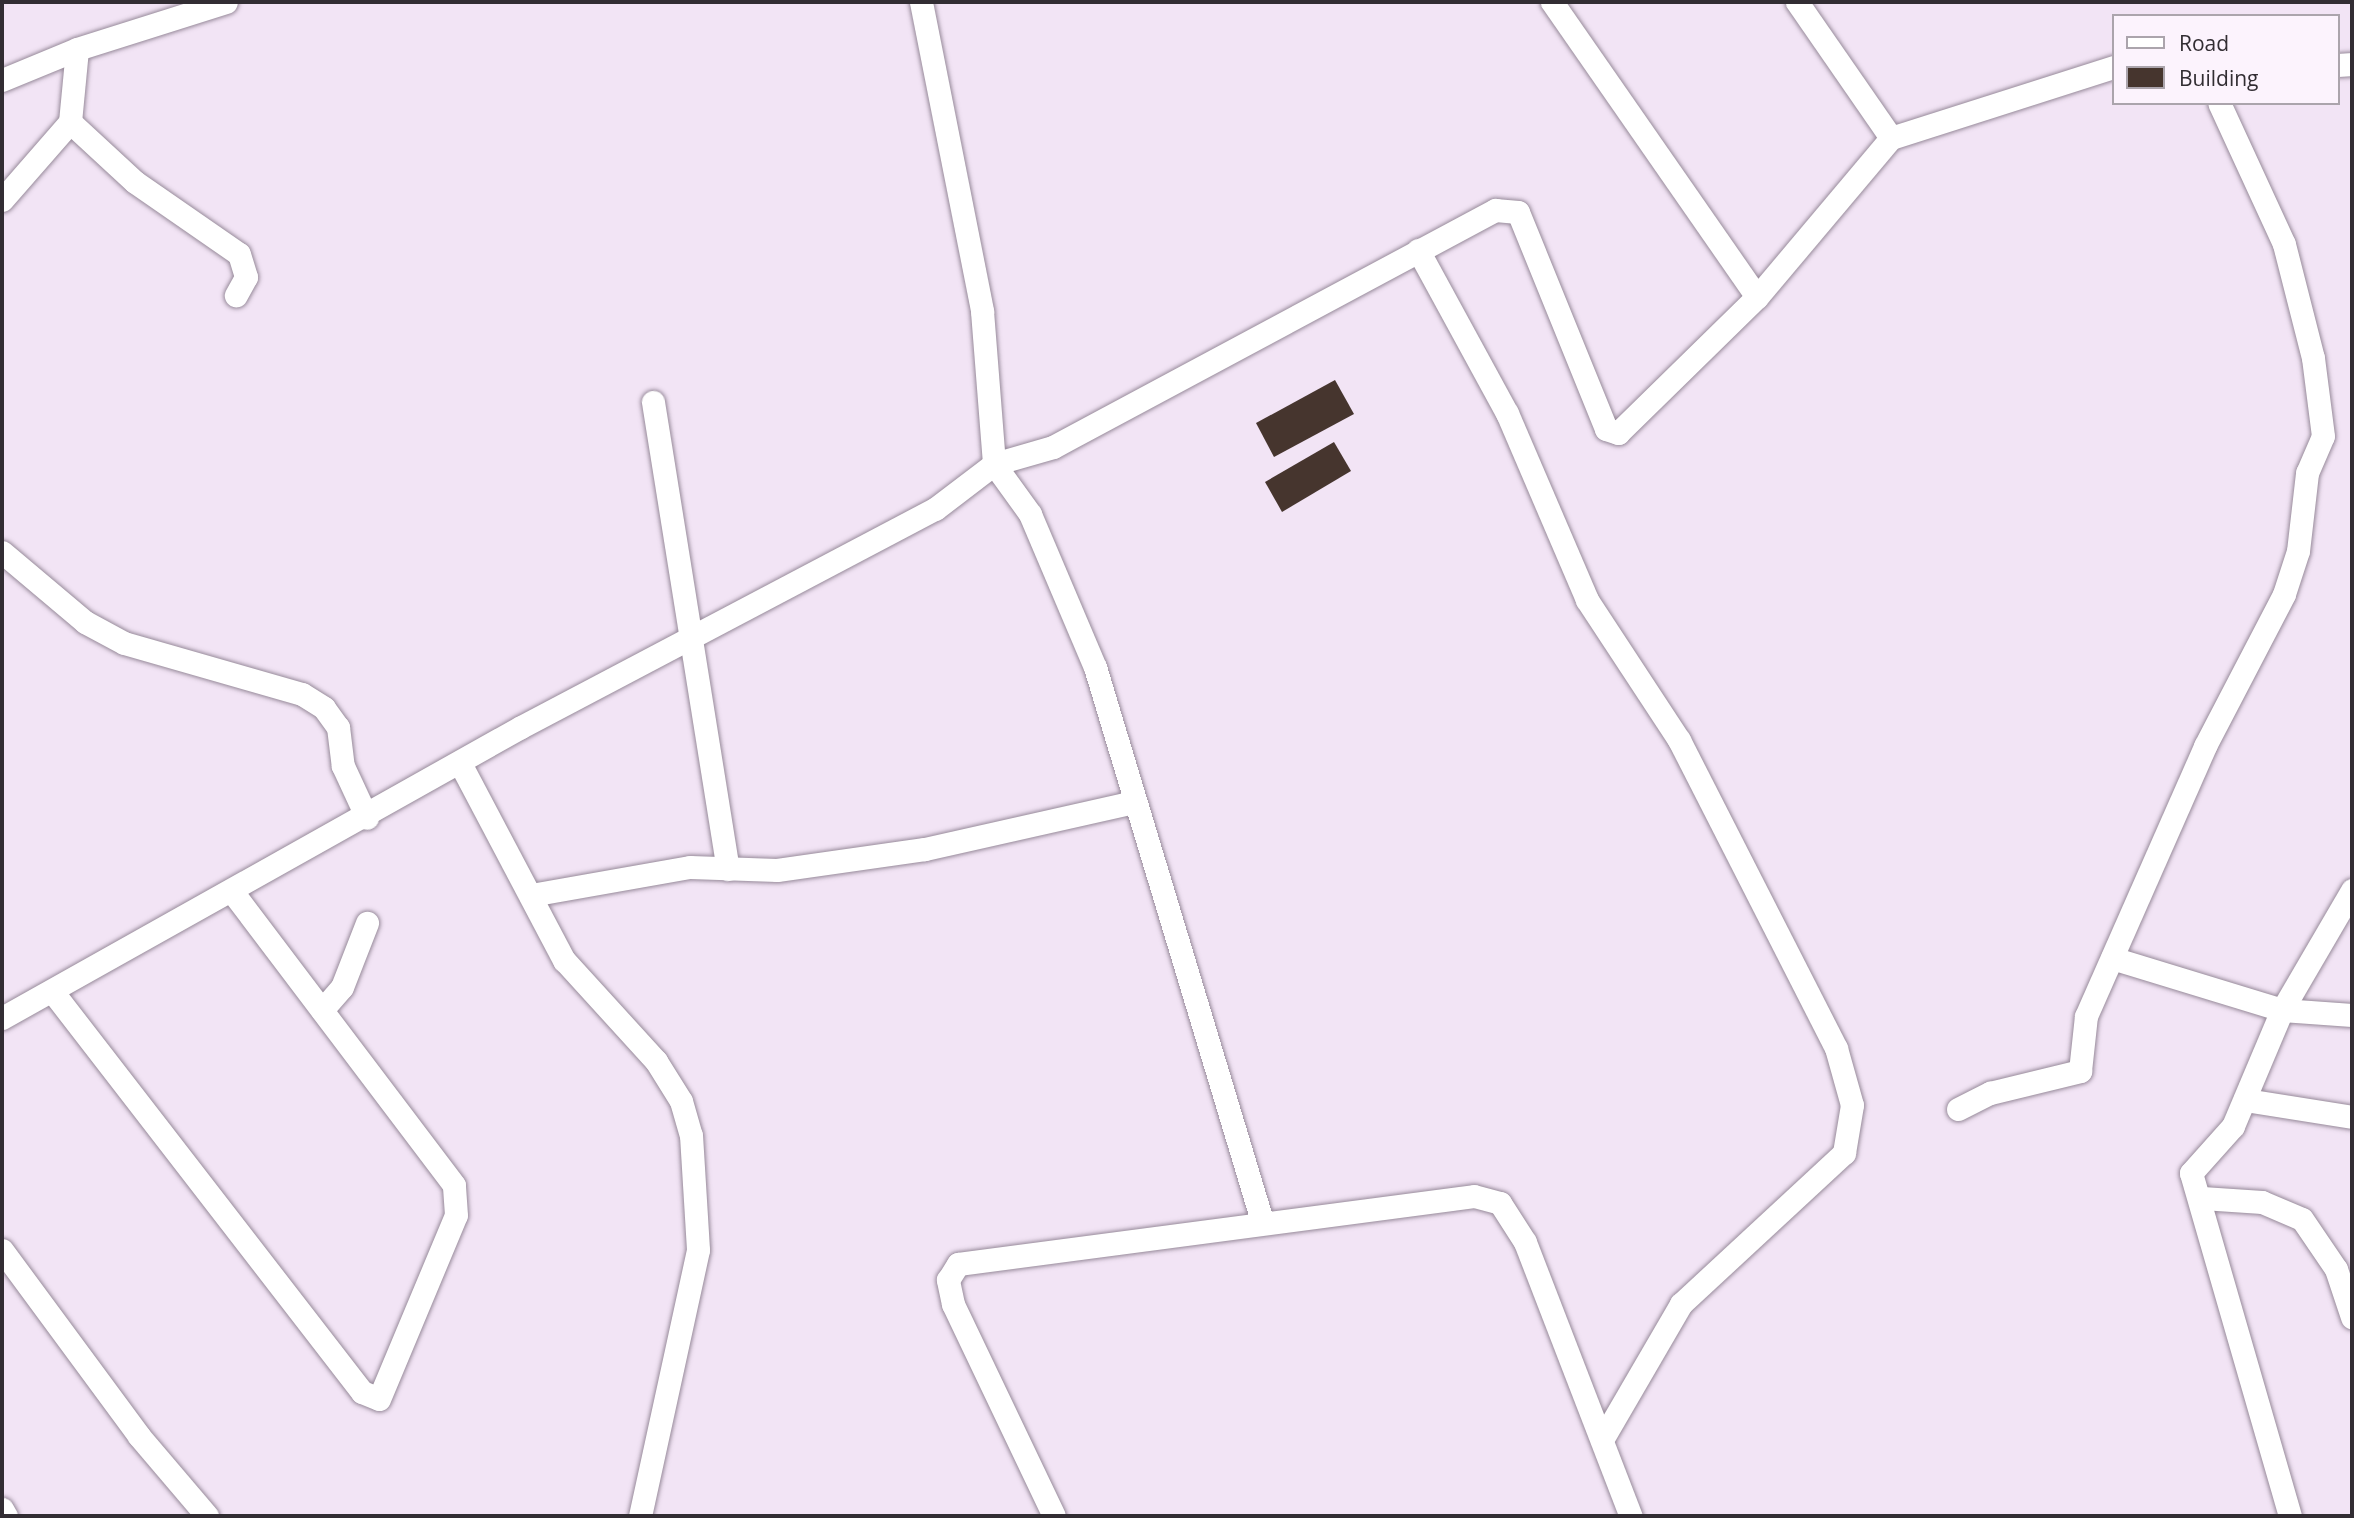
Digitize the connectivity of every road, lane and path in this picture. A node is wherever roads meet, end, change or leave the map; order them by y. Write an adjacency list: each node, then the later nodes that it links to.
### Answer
1 (226, 2): 5 (street)
2 (921, 2): 16 (street)
3 (1552, 2): 14 (street)
4 (1797, 2): 10 (street)
5 (77, 49): 7 (street); 9 (street)
6 (2112, 68): 10 (street)
7 (2, 80)
8 (2220, 105): 27 (street)
9 (70, 122): 11 (street); 13 (street)
10 (1891, 138): 14 (street)
11 (2, 200)
12 (1418, 250): 14 (street); 16 (street); 40 (street)
13 (236, 295)
14 (1757, 297)
15 (653, 402): 18 (street)
16 (994, 464): 18 (street); 20 (street)
17 (2, 552): 21 (street)
18 (688, 641): 19 (street); 22 (street)
19 (461, 765): 21 (street); 25 (street)
20 (1134, 802): 22 (street); 37 (street)
21 (367, 818): 24 (street)
22 (728, 869): 25 (street)
23 (2352, 890): 30 (street)
24 (232, 891): 28 (street); 29 (street)
25 (531, 895): 44 (street)
26 (367, 923): 29 (street)
27 (2112, 958): 30 (street); 34 (street)
28 (52, 991): 29 (street); 32 (street)
29 (322, 1010)
30 (2282, 1010): 31 (street); 33 (street)
31 (2352, 1015)
32 (2, 1018)
33 (2245, 1100): 35 (street); 36 (street)
34 (1958, 1109)
35 (2352, 1117)
36 (2202, 1198): 39 (street); 47 (street)
37 (1262, 1221): 40 (street); 45 (street)
38 (2, 1250): 43 (street)
39 (2352, 1317)
40 (1602, 1440): 46 (street)
41 (2, 1509): 42 (street)
42 (6, 1516)
43 (207, 1516)
44 (640, 1516)
45 (1054, 1516)
46 (1631, 1516)
47 (2290, 1516)

